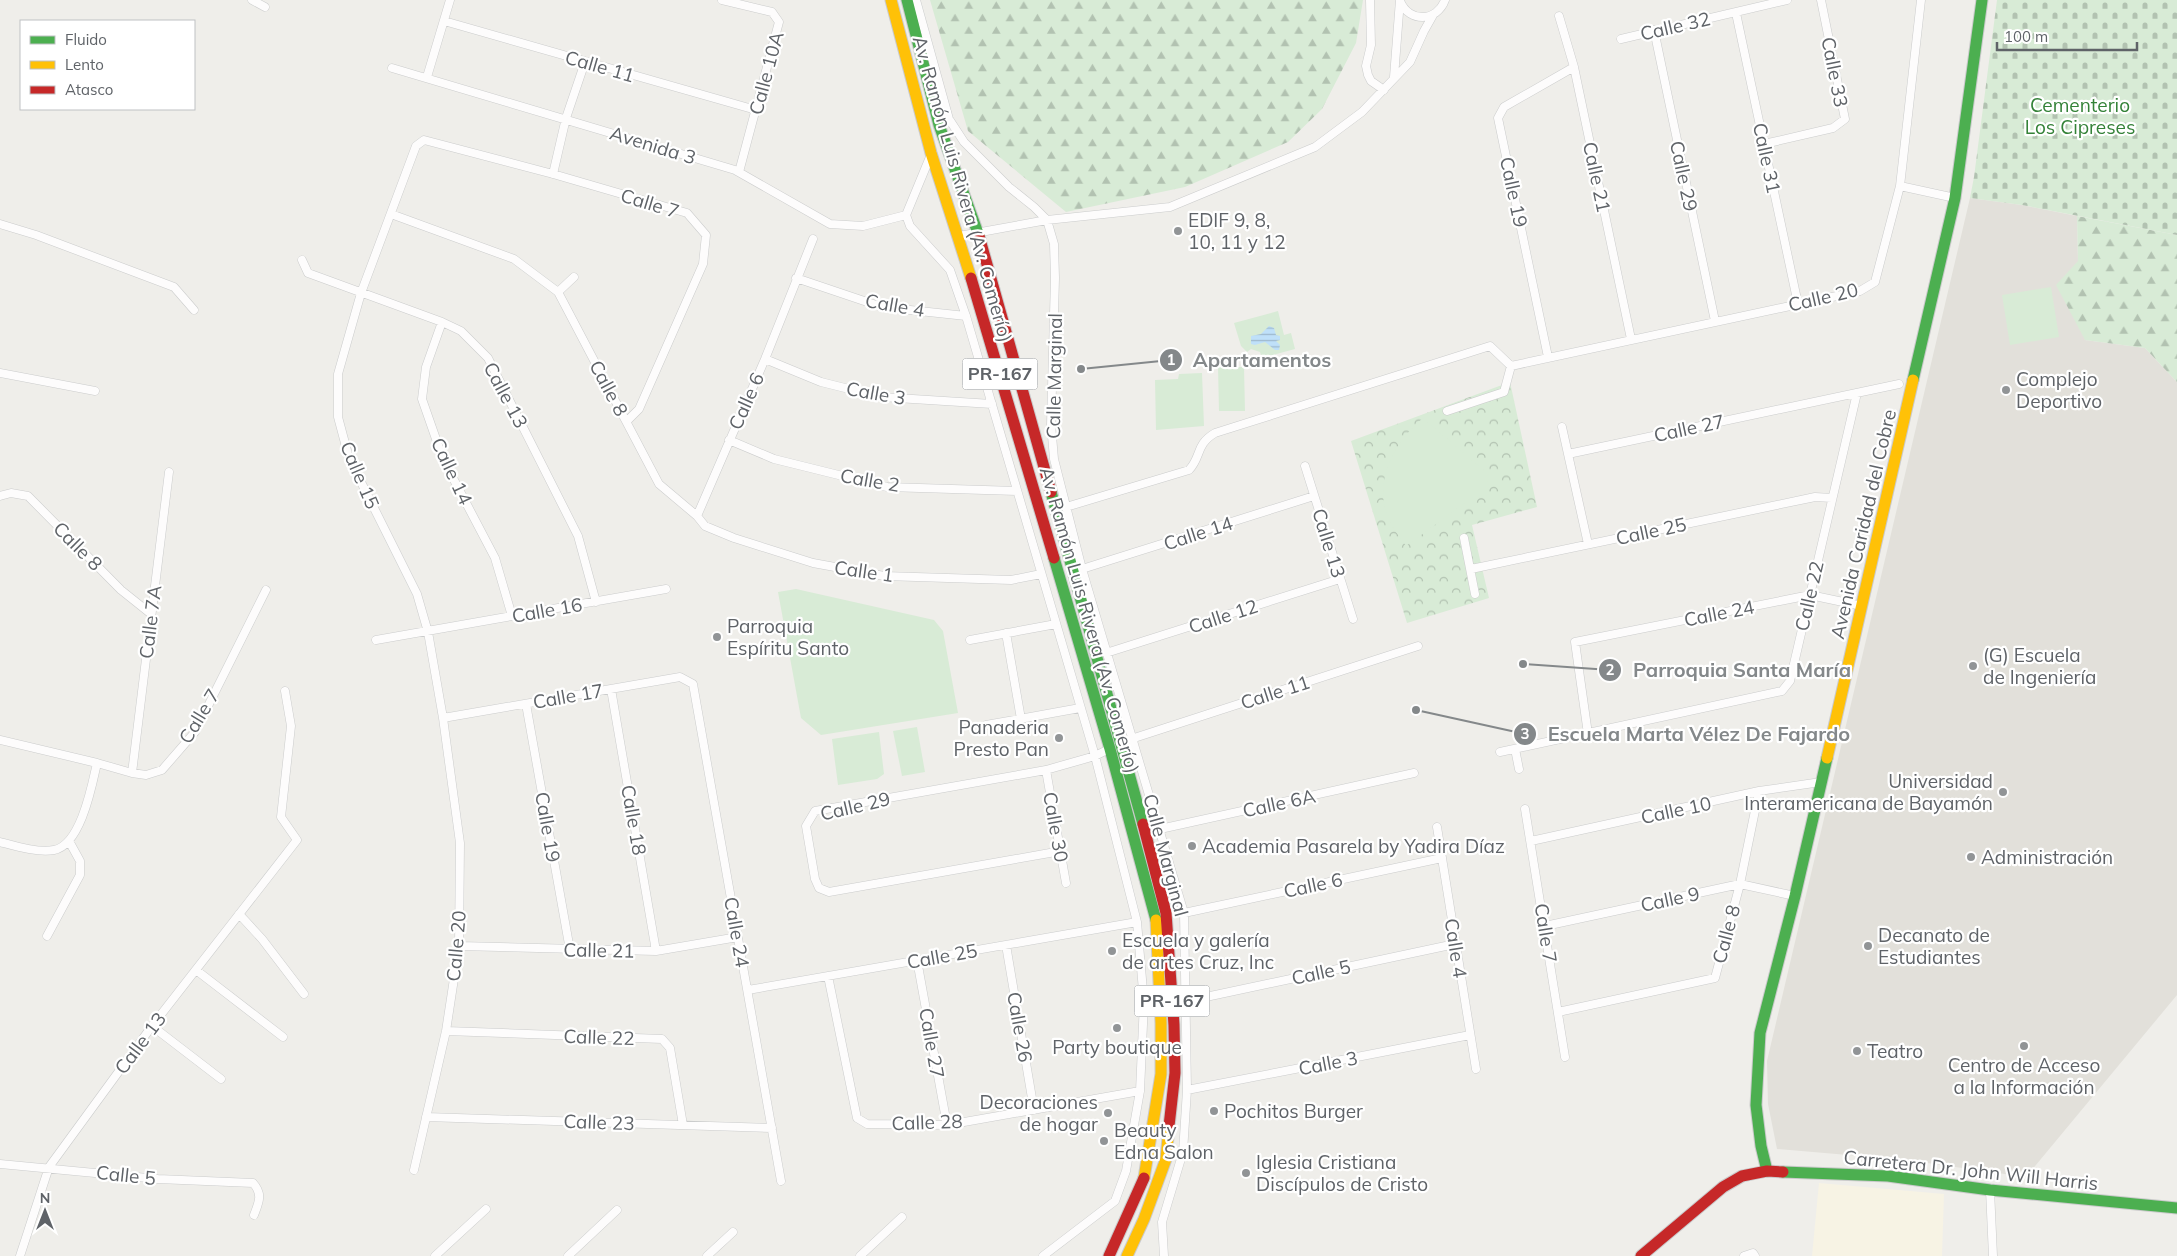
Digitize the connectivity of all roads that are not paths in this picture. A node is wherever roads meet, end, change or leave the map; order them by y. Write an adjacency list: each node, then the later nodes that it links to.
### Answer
1 (252, 0): 14 (street)
2 (450, 0): 18 (street)
3 (722, 0): 27 (street, Calle 10A)
4 (890, 0): 30 (main road, Av. Ramón Luis Rivera (Av. Comerío) / PR-167)
5 (907, 0): 40 (main road, Av. Ramón Luis Rivera (Av. Comerío) / PR-167)
6 (916, 0): 38 (street)
7 (1370, 0): 26 (street)
8 (1400, 0): 16 (street); 25 (street)
9 (1445, 0): 16 (street)
10 (1787, 0): 15 (street, Calle 32)
11 (1821, 0): 29 (street, Calle 33)
12 (1921, 0): 34 (street, Calle 20)
13 (1982, 0): 35 (main road, Avenida Caridad del Cobre)
14 (265, 7)
15 (1736, 13): 19 (street, Calle 32); 29 (street, Calle 31)
16 (1433, 15): 25 (street)
17 (1559, 16): 22 (street, Calle 21)
18 (444, 21): 21 (street, Calle 11); 24 (street)
19 (1654, 30): 20 (street, Calle 32); 51 (street, Calle 29)
20 (1621, 39)
21 (585, 62): 27 (street, Calle 11); 28 (street)
22 (1574, 67): 53 (street, Calle 21); 54 (street, Calle 19)
23 (392, 68): 24 (street, Avenida 3)
24 (427, 77): 28 (street, Avenida 3)
25 (1394, 77): 26 (street)
26 (1384, 90): 38 (street)
27 (756, 110): 32 (street, Calle 10A)
28 (566, 118): 32 (street, Avenida 3); 33 (street)
29 (1764, 144): 48 (street, Calle 31)
30 (931, 153): 37 (street); 41 (main road, Av. Ramón Luis Rivera (Av. Comerío) / PR-167)
31 (406, 171): 33 (street, Calle 7); 36 (street, Calle 15)
32 (739, 172): 37 (street, Avenida 3)
33 (553, 174): 63 (street, Calle 7)
34 (1900, 186): 35 (street); 48 (street, Calle 20)
35 (1955, 198): 86 (main road, Avenida Caridad del Cobre)
36 (391, 214): 46 (street, Calle 8); 47 (street, Calle 15)
37 (906, 215): 50 (street)
38 (1047, 220): 40 (street); 73 (street, Calle Marginal)
39 (0, 224): 49 (street)
40 (978, 233): 41 (street); 107 (main road, Av. Ramón Luis Rivera (Av. Comerío) / PR-167)
41 (959, 236): 108 (main road, Av. Ramón Luis Rivera (Av. Comerío) / PR-167)
42 (813, 239): 45 (street, Calle 6)
43 (302, 260): 47 (street, Calle 13)
44 (574, 278): 46 (street)
45 (796, 278): 50 (street, Calle 4); 55 (street, Calle 6)
46 (558, 292): 63 (street, Calle 8)
47 (361, 293): 52 (street, Calle 13); 91 (street, Calle 15)
48 (1798, 304): 51 (street, Calle 20)
49 (194, 310)
50 (966, 316): 61 (street)
51 (1715, 321): 53 (street, Calle 20)
52 (442, 322): 85 (street, Calle 13); 88 (street, Calle 14)
53 (1631, 339): 54 (street, Calle 20)
54 (1548, 358): 56 (street, Calle 20)
55 (765, 359): 61 (street, Calle 3); 65 (street, Calle 6)
56 (1511, 366): 62 (street); 73 (street)
57 (0, 373): 59 (street)
58 (1899, 384): 60 (street, Calle 27)
59 (95, 391)
60 (1857, 393): 66 (street, Calle 27); 72 (street, Calle 22)
61 (992, 404): 69 (street)
62 (1447, 411)
63 (627, 421): 74 (street, Calle 8)
64 (1562, 428): 66 (street)
65 (729, 440): 69 (street, Calle 2); 74 (street, Calle 6)
66 (1568, 454): 76 (street)
67 (1305, 466): 71 (street, Calle 13)
68 (169, 472): 87 (street, Calle 7A)
69 (1017, 491): 79 (street)
70 (0, 496): 87 (street, Calle 8)
71 (1314, 496): 77 (street, Calle 14); 80 (street, Calle 13)
72 (1832, 498): 76 (street, Calle 25); 84 (street, Calle 22)
73 (1066, 507): 77 (street, Calle Marginal)
74 (697, 516): 79 (street, Calle 1)
75 (1464, 538): 78 (street)
76 (1588, 544): 78 (street, Calle 25)
77 (1082, 569): 96 (street, Calle Marginal)
78 (1471, 569): 83 (street)
79 (1041, 574): 90 (street)
80 (1340, 579): 89 (street, Calle 13); 96 (street, Calle 12)
81 (666, 589): 85 (street, Calle 16)
82 (266, 590): 116 (street, Calle 7)
83 (1474, 594)
84 (1810, 595): 86 (street, Calle 24); 105 (street, Calle 22); 105 (street, Calle 24)
85 (596, 602): 88 (street, Calle 16)
86 (1862, 606): 117 (main road, Avenida Caridad del Cobre)
87 (151, 614): 116 (street, Calle 7A)
88 (512, 616): 91 (street, Calle 16)
89 (1353, 619)
90 (1056, 624): 92 (street); 101 (street)
91 (428, 632): 93 (street, Calle 16); 102 (street, Calle 15)
92 (1006, 634): 94 (street); 103 (street)
93 (376, 640)
94 (970, 640)
95 (1418, 646): 107 (street, Calle 11)
96 (1106, 654): 107 (street, Calle Marginal)
97 (693, 684): 98 (street, Calle 17); 135 (street, Calle 24)
98 (611, 689): 100 (street, Calle 17); 140 (street, Calle 18)
99 (285, 691): 131 (street, Calle 13)
100 (526, 704): 102 (street, Calle 17); 139 (street, Calle 19)
101 (1080, 708): 103 (street); 111 (street)
102 (443, 718): 138 (street, Calle 20)
103 (1021, 719): 104 (street)
104 (986, 726)
105 (1588, 734): 109 (street, Calle 22)
106 (0, 740): 112 (street, Calle 7)
107 (1127, 741): 108 (street, Calle 11); 121 (street, Calle Marginal); 181 (main road, Av. Ramón Luis Rivera (Av. Comerío) / PR-167)
108 (1110, 748): 111 (street, Calle 29); 180 (main road, Av. Ramón Luis Rivera (Av. Comerío) / PR-167)
109 (1515, 749): 110 (street, Calle 22); 113 (street)
110 (1500, 752)
111 (1095, 756): 114 (street, Calle 29); 132 (street)
112 (98, 763): 116 (street, Calle 7); 122 (street)
113 (1519, 769)
114 (1046, 770): 125 (street, Calle 30); 125 (street, Calle 29)
115 (1414, 772): 121 (street, Calle 6A)
116 (132, 773)
117 (1821, 782): 118 (street, Calle 10); 129 (main road, Avenida Caridad del Cobre)
118 (1759, 791): 123 (street, Calle 10); 128 (street, Calle 8)
119 (1525, 809): 123 (street, Calle 7)
120 (1437, 827): 126 (street, Calle 4)
121 (1160, 829): 130 (street, Calle Marginal)
122 (69, 841): 124 (street); 134 (street)
123 (1531, 841): 133 (street, Calle 7)
124 (0, 842)
125 (1060, 852): 127 (street, Calle 30)
126 (1442, 858): 130 (street, Calle 6); 136 (street, Calle 4)
127 (1066, 883)
128 (1740, 884): 129 (street, Calle 9); 133 (street, Calle 9); 147 (street, Calle 8)
129 (1795, 896): 165 (main road, Avenida Caridad del Cobre)
130 (1184, 913): 146 (street, Calle Marginal)
131 (239, 914): 142 (street, Calle 13); 145 (street)
132 (1137, 922): 137 (street, Calle 25); 156 (street)
133 (1545, 926): 147 (street, Calle 7)
134 (48, 936)
135 (738, 937): 140 (street, Calle 21); 144 (street, Calle 24)
136 (1455, 944): 146 (street, Calle 5); 150 (street, Calle 4)
137 (1006, 945): 141 (street, Calle 25); 157 (street, Calle 26)
138 (460, 946): 139 (street, Calle 21); 149 (street, Calle 20)
139 (570, 950): 140 (street, Calle 21)
140 (656, 951)
141 (917, 960): 143 (street, Calle 25); 160 (street, Calle 27)
142 (196, 970): 148 (street, Calle 13); 151 (street)
143 (828, 976): 144 (street, Calle 25); 160 (street, Calle 28)
144 (748, 990): 161 (street, Calle 24)
145 (304, 994)
146 (1187, 1001): 155 (street, Calle Marginal)
147 (1558, 1012): 152 (street, Calle 7)
148 (152, 1026): 154 (street); 163 (street, Calle 13)
149 (446, 1031): 158 (street, Calle 20); 159 (street, Calle 22)
150 (1470, 1035): 153 (street, Calle 4); 155 (street, Calle 3)
151 (283, 1037)
152 (1565, 1057)
153 (1476, 1069)
154 (221, 1079)
155 (1187, 1090): 182 (street, Calle Marginal)
156 (1140, 1091): 157 (street, Calle 28); 179 (street)
157 (1034, 1110): 160 (street, Calle 28)
158 (426, 1117): 159 (street, Calle 23); 164 (street, Calle 20)
159 (683, 1125): 161 (street, Calle 23)
160 (946, 1126)
161 (772, 1128): 166 (street, Calle 24)
162 (0, 1164): 163 (street, Calle 5)
163 (49, 1167): 171 (street, Calle 5); 174 (street, Calle 13)
164 (414, 1170)
165 (1767, 1171): 167 (main road, Carretera Dr. John Will Harris); 183 (main road, Carretera Dr. John Will Harris)
166 (781, 1180)
167 (1990, 1190): 168 (main road, Carretera Dr. John Will Harris); 186 (street)
168 (2177, 1208)
169 (486, 1209): 175 (street)
170 (617, 1210): 176 (street)
171 (254, 1215)
172 (902, 1217): 178 (street)
173 (733, 1232): 177 (street)
174 (20, 1256)
175 (435, 1256)
176 (568, 1256)
177 (707, 1256)
178 (860, 1256)
179 (1043, 1256)
180 (1108, 1256)
181 (1127, 1256)
182 (1164, 1256)
183 (1641, 1256)
184 (1744, 1256): 185 (street)
185 (1755, 1256)
186 (1993, 1256)

